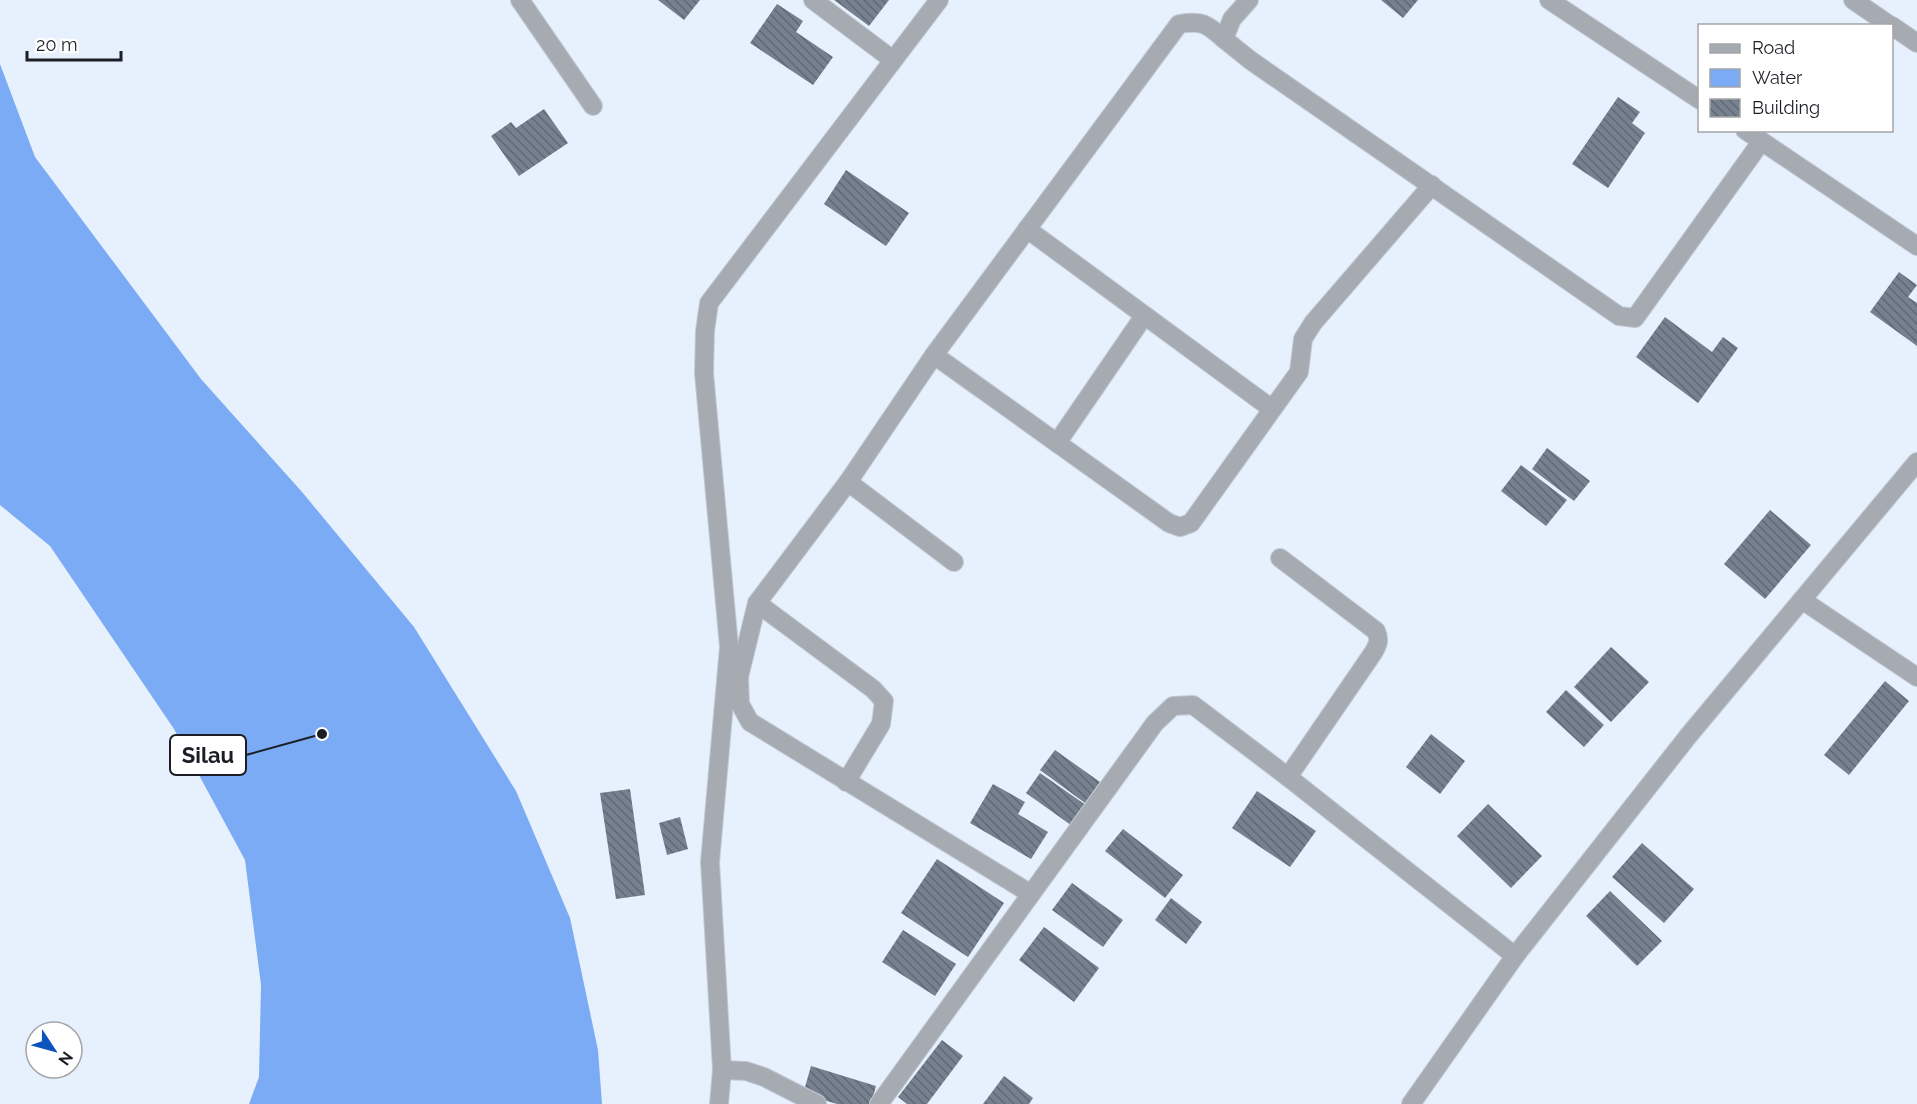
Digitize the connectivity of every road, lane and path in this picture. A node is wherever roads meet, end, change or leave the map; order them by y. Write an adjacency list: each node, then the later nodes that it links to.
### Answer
1 (520, 0): 13 (street)
2 (813, 0): 11 (street)
3 (939, 0): 11 (street)
4 (1249, 0): 9 (street)
5 (1549, 0): 12 (street)
6 (1853, 0): 7 (street)
7 (1888, 24)
8 (1893, 27): 10 (street)
9 (1224, 39): 16 (street); 17 (street)
10 (1917, 43)
11 (893, 60): 34 (street)
12 (1698, 99)
13 (593, 106)
14 (1748, 132): 15 (street)
15 (1761, 142): 16 (street); 18 (street)
16 (1432, 185): 21 (street)
17 (1027, 229): 19 (street); 20 (street)
18 (1917, 246)
19 (1144, 316): 21 (street); 22 (street)
20 (934, 355): 22 (street); 24 (street)
21 (1272, 409): 22 (street)
22 (1057, 443)
23 (1917, 462): 27 (street)
24 (848, 482): 26 (street); 28 (street)
25 (1280, 558): 30 (street)
26 (954, 562)
27 (1802, 600): 29 (street); 33 (street)
28 (757, 603): 31 (street); 31 (street)
29 (1917, 677)
30 (1288, 777): 32 (street); 33 (street)
31 (846, 782): 32 (street)
32 (1031, 894): 37 (street)
33 (1515, 956): 38 (street)
34 (723, 1070): 35 (street); 36 (street)
35 (719, 1104)
36 (817, 1104)
37 (879, 1104)
38 (1412, 1104)

